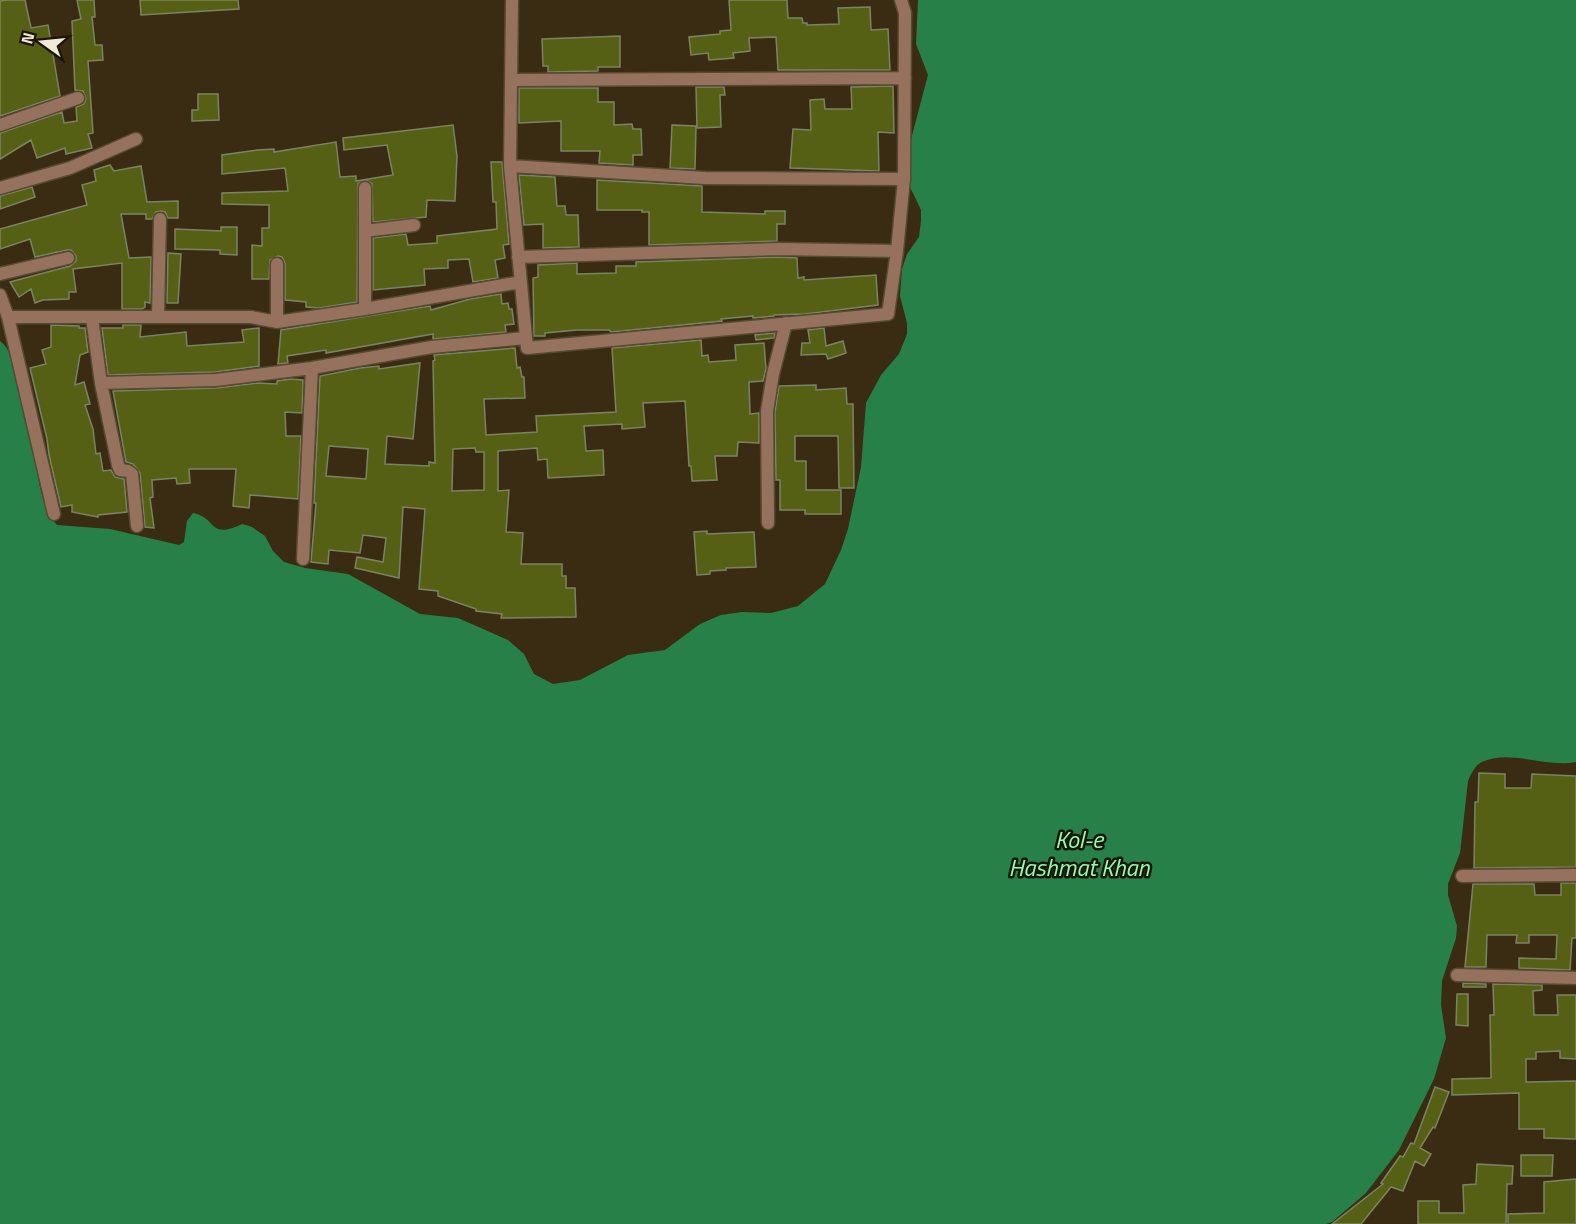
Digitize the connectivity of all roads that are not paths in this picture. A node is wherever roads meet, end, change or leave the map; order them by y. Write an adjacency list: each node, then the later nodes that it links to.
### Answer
1 (512, 0): 4 (street)
2 (901, 0): 3 (street)
3 (905, 78): 4 (street); 9 (street)
4 (512, 80): 8 (street)
5 (78, 98): 6 (street)
6 (0, 125)
7 (136, 139): 10 (street)
8 (510, 166): 9 (street); 16 (street)
9 (904, 178): 15 (street)
10 (0, 188)
11 (365, 188): 14 (street)
12 (160, 219): 24 (street)
13 (414, 225): 14 (street)
14 (365, 231): 22 (street)
15 (897, 251): 16 (street); 27 (street)
16 (518, 257): 20 (street)
17 (68, 258): 19 (street)
18 (277, 264): 26 (street)
19 (0, 274)
20 (521, 282): 22 (street); 28 (street)
21 (0, 295): 23 (street)
22 (365, 309): 26 (street)
23 (8, 317): 25 (street); 31 (street)
24 (158, 317): 25 (street); 26 (street)
25 (92, 318): 30 (street)
26 (277, 322)
27 (786, 323): 28 (street); 32 (street)
28 (525, 338): 29 (street)
29 (312, 368): 30 (street); 34 (street)
30 (101, 383): 33 (street)
31 (54, 514)
32 (768, 523)
33 (137, 526)
34 (303, 559)
35 (1576, 875): 36 (street)
36 (1462, 876)
37 (1457, 975): 38 (street)
38 (1576, 978)

